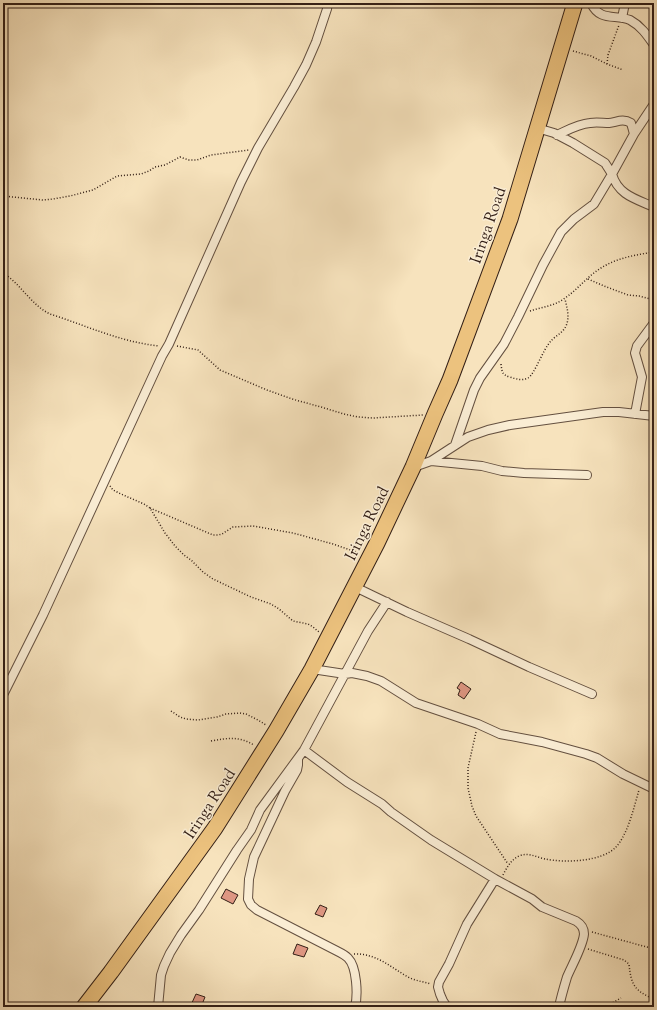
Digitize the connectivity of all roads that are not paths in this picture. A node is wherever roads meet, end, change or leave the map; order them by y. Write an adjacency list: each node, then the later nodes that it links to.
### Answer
1 (328, 3): 25 (street)
2 (575, 3): 8 (highway, Iringa Road)
3 (591, 3): 5 (street)
4 (625, 3): 5 (street)
5 (622, 18): 6 (street)
6 (654, 45)
7 (654, 104): 9 (street)
8 (537, 128): 10 (street); 18 (highway, Iringa Road)
9 (634, 134): 10 (street); 11 (street)
10 (557, 135): 11 (street)
11 (612, 174): 12 (street); 16 (street)
12 (654, 207)
13 (654, 323): 14 (street)
14 (635, 414): 15 (street); 16 (street)
15 (654, 416)
16 (455, 445): 17 (street)
17 (431, 461): 18 (street); 19 (street)
18 (413, 467): 20 (highway, Iringa Road)
19 (587, 475)
20 (355, 587): 21 (street); 22 (highway, Iringa Road)
21 (386, 602): 23 (street); 24 (street)
22 (312, 669): 23 (street); 30 (highway, Iringa Road)
23 (344, 674): 26 (street); 28 (street)
24 (592, 694)
25 (3, 696)
26 (304, 750): 27 (street); 29 (street)
27 (298, 758): 31 (street); 32 (street)
28 (654, 789)
29 (497, 881): 33 (street); 34 (street)
30 (84, 1007)
31 (158, 1007)
32 (355, 1007)
33 (447, 1007)
34 (559, 1007)

